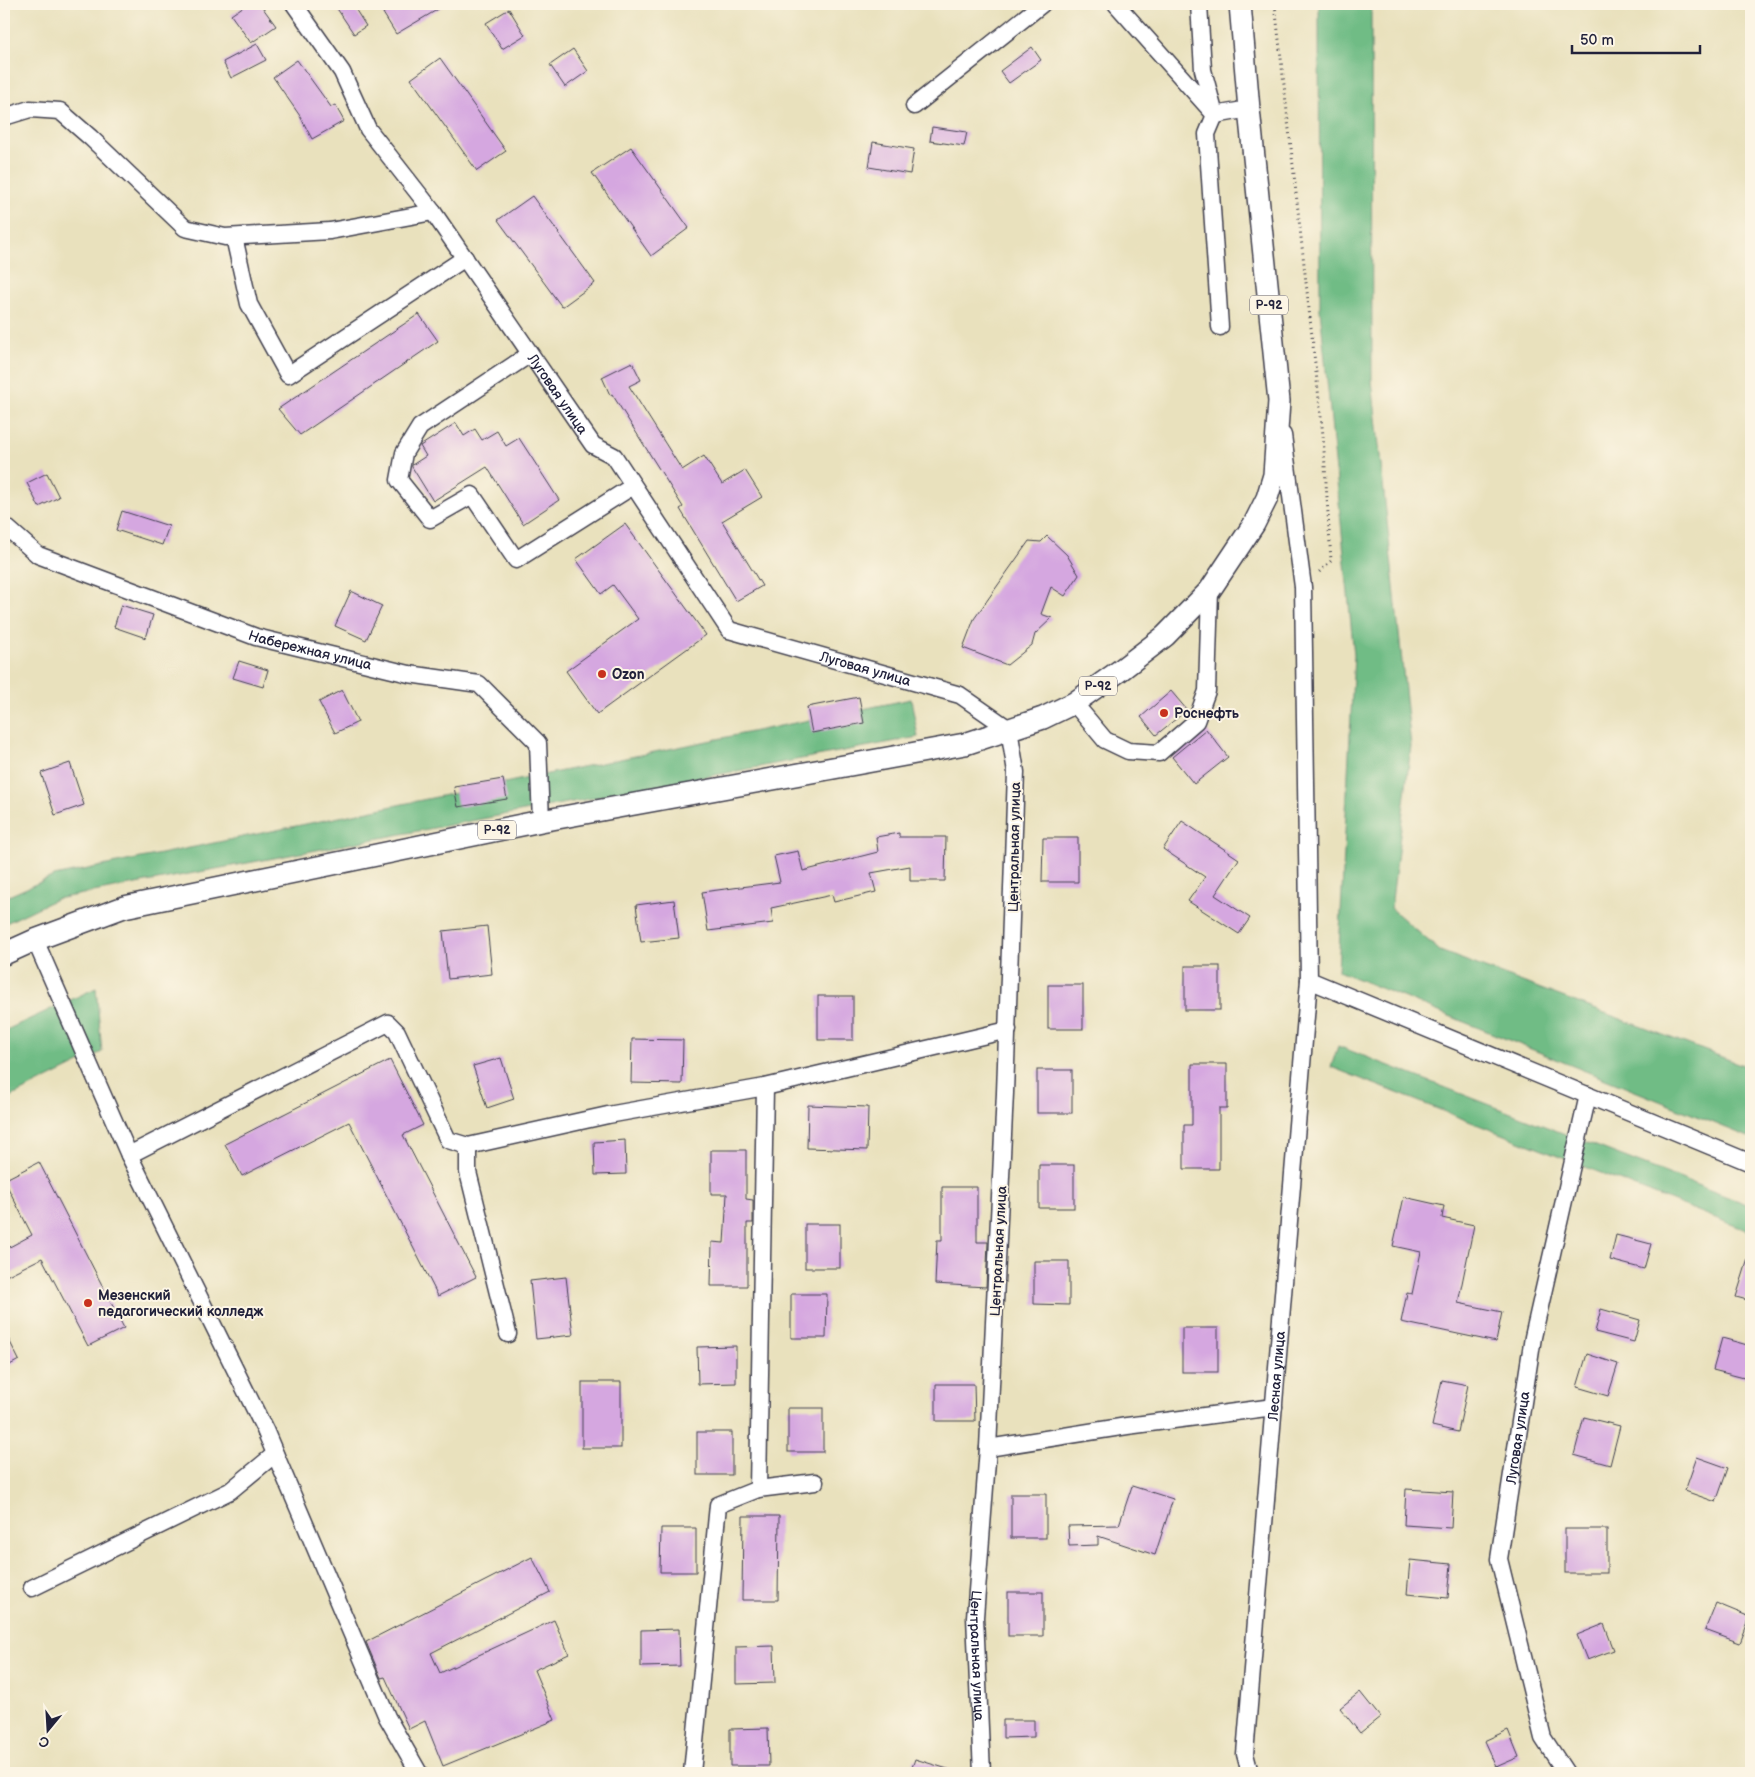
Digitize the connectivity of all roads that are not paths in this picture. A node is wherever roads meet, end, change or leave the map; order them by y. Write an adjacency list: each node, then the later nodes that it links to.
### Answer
1 (294, 4): 10 (street, Луговая улица)
2 (1042, 4): 6 (street)
3 (1116, 4): 8 (street)
4 (1199, 4): 8 (street)
5 (1240, 4): 7 (main road, Р-92)
6 (914, 106)
7 (1249, 109): 8 (street); 15 (main road, Р-92)
8 (1216, 115): 13 (street)
9 (4, 117): 11 (street)
10 (433, 212): 11 (street); 12 (street, Луговая улица)
11 (234, 236): 12 (street)
12 (465, 258): 14 (street, Луговая улица)
13 (1220, 327)
14 (530, 354): 16 (street, Луговая улица); 16 (street)
15 (1279, 401): 18 (main road, Р-92); 24 (street, Лесная улица)
16 (633, 486): 20 (street, Луговая улица)
17 (4, 525): 21 (street, Набережная улица)
18 (1210, 590): 19 (main road, Р-92); 19 (street)
19 (1074, 703): 20 (main road, Р-92)
20 (1009, 729): 21 (main road, Р-92); 25 (street, Центральная улица)
21 (541, 821): 22 (main road, Р-92)
22 (36, 940): 23 (main road, Р-92); 29 (street)
23 (4, 954)
24 (1309, 980): 27 (street); 32 (street, Лесная улица)
25 (1008, 1030): 26 (street); 33 (street, Центральная улица)
26 (765, 1087): 28 (street); 36 (street)
27 (1588, 1095): 30 (street); 42 (street, Луговая улица)
28 (468, 1146): 29 (street); 31 (street)
29 (129, 1155): 34 (street)
30 (1751, 1163)
31 (508, 1334)
32 (1274, 1407): 33 (street); 41 (street, Лесная улица)
33 (988, 1448): 40 (street, Центральная улица)
34 (275, 1454): 37 (street); 38 (street)
35 (815, 1482): 36 (street)
36 (758, 1489): 39 (street)
37 (32, 1588)
38 (419, 1773)
39 (692, 1773)
40 (982, 1773)
41 (1250, 1773)
42 (1566, 1773)

